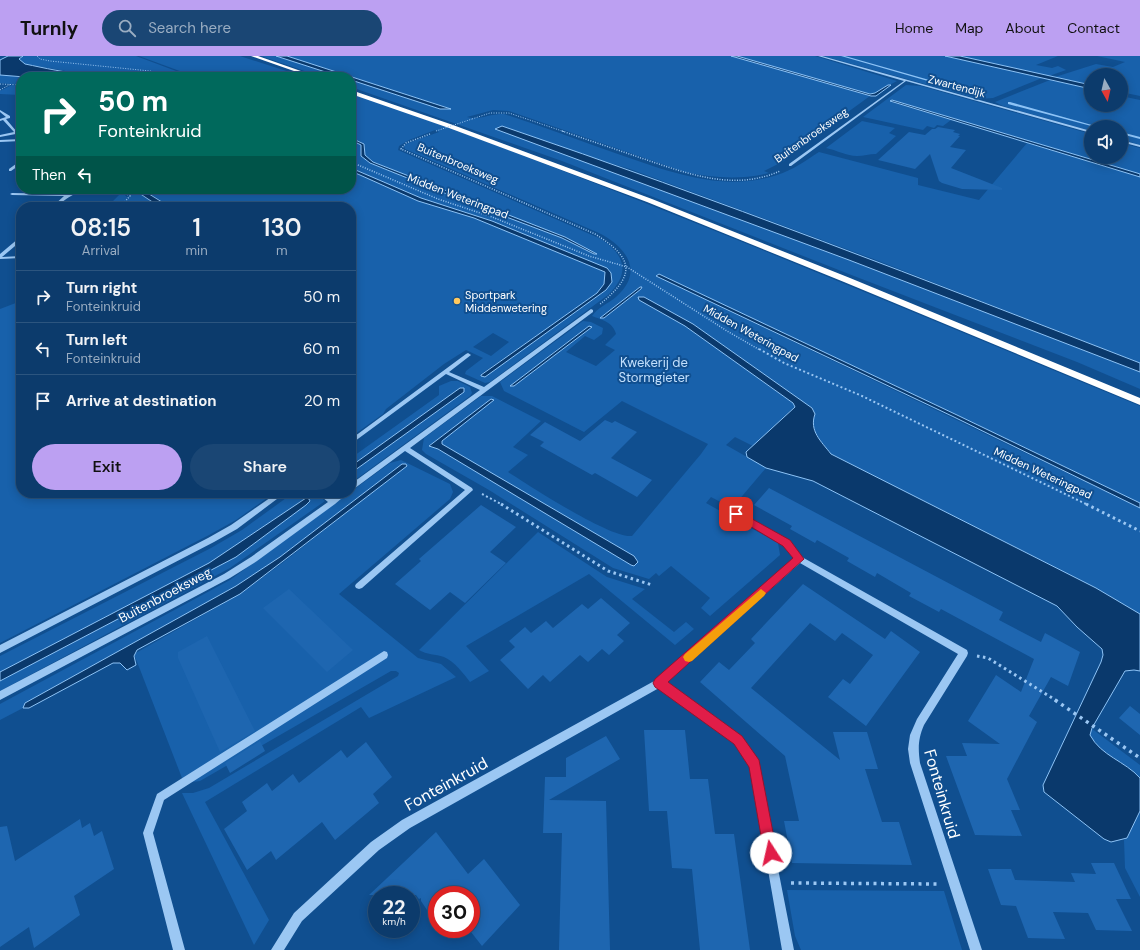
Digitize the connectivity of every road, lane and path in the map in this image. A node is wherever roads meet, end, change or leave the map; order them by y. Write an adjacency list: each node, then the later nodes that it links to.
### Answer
1 (37, 56): 5 (path)
2 (245, 56): 6 (highway)
3 (253, 56): 7 (highway)
4 (819, 56): 8 (street, Zwartendijk)
5 (154, 72)
6 (293, 72)
7 (301, 72)
8 (905, 81): 17 (street, Zwartendijk); 25 (street, Buitenbroeksweg)
9 (0, 84): 10 (path)
10 (12, 84): 11 (path); 12 (path)
11 (16, 84)
12 (0, 90)
13 (356, 92): 42 (highway)
14 (356, 92): 43 (highway)
15 (0, 111): 16 (street)
16 (2, 120): 18 (street)
17 (1084, 130)
18 (16, 132): 19 (street)
19 (0, 136)
20 (16, 140): 21 (street)
21 (0, 141)
22 (1128, 143): 23 (street)
23 (1140, 146)
24 (356, 164): 37 (path, Midden Weteringpad)
25 (790, 165): 37 (path, Buitenbroeksweg, bridge)
26 (16, 166): 27 (street)
27 (10, 170)
28 (12, 194): 31 (street)
29 (71, 194): 31 (street)
30 (127, 194): 33 (path)
31 (68, 195): 32 (street)
32 (60, 202)
33 (125, 202)
34 (16, 243): 35 (street)
35 (0, 257): 36 (street)
36 (16, 257)
37 (627, 267): 38 (path); 53 (path, Midden Weteringpad)
38 (591, 311): 41 (street)
39 (468, 355): 40 (street)
40 (445, 372): 41 (street); 44 (street)
41 (483, 389): 45 (street)
42 (1140, 395)
43 (1140, 402)
44 (356, 438)
45 (405, 448): 46 (street); 47 (street)
46 (356, 484)
47 (470, 490): 55 (path); 56 (street)
48 (275, 498): 57 (street, Buitenbroeksweg)
49 (327, 498): 51 (street)
50 (338, 498): 51 (street, Buitenbroeksweg)
51 (333, 502): 61 (street, Buitenbroeksweg)
52 (736, 514): 54 (street)
53 (1140, 531)
54 (799, 559): 58 (street); 60 (street, Fonteinkruid)
55 (652, 585)
56 (359, 586)
57 (0, 649)
58 (964, 653): 62 (path); 64 (street, Fonteinkruid)
59 (384, 655): 65 (street)
60 (659, 683): 63 (street); 66 (street, Fonteinkruid)
61 (0, 696)
62 (1140, 758)
63 (776, 883): 64 (path); 67 (street)
64 (954, 884): 68 (street, Fonteinkruid)
65 (179, 950)
66 (277, 950)
67 (788, 950)
68 (976, 950)

